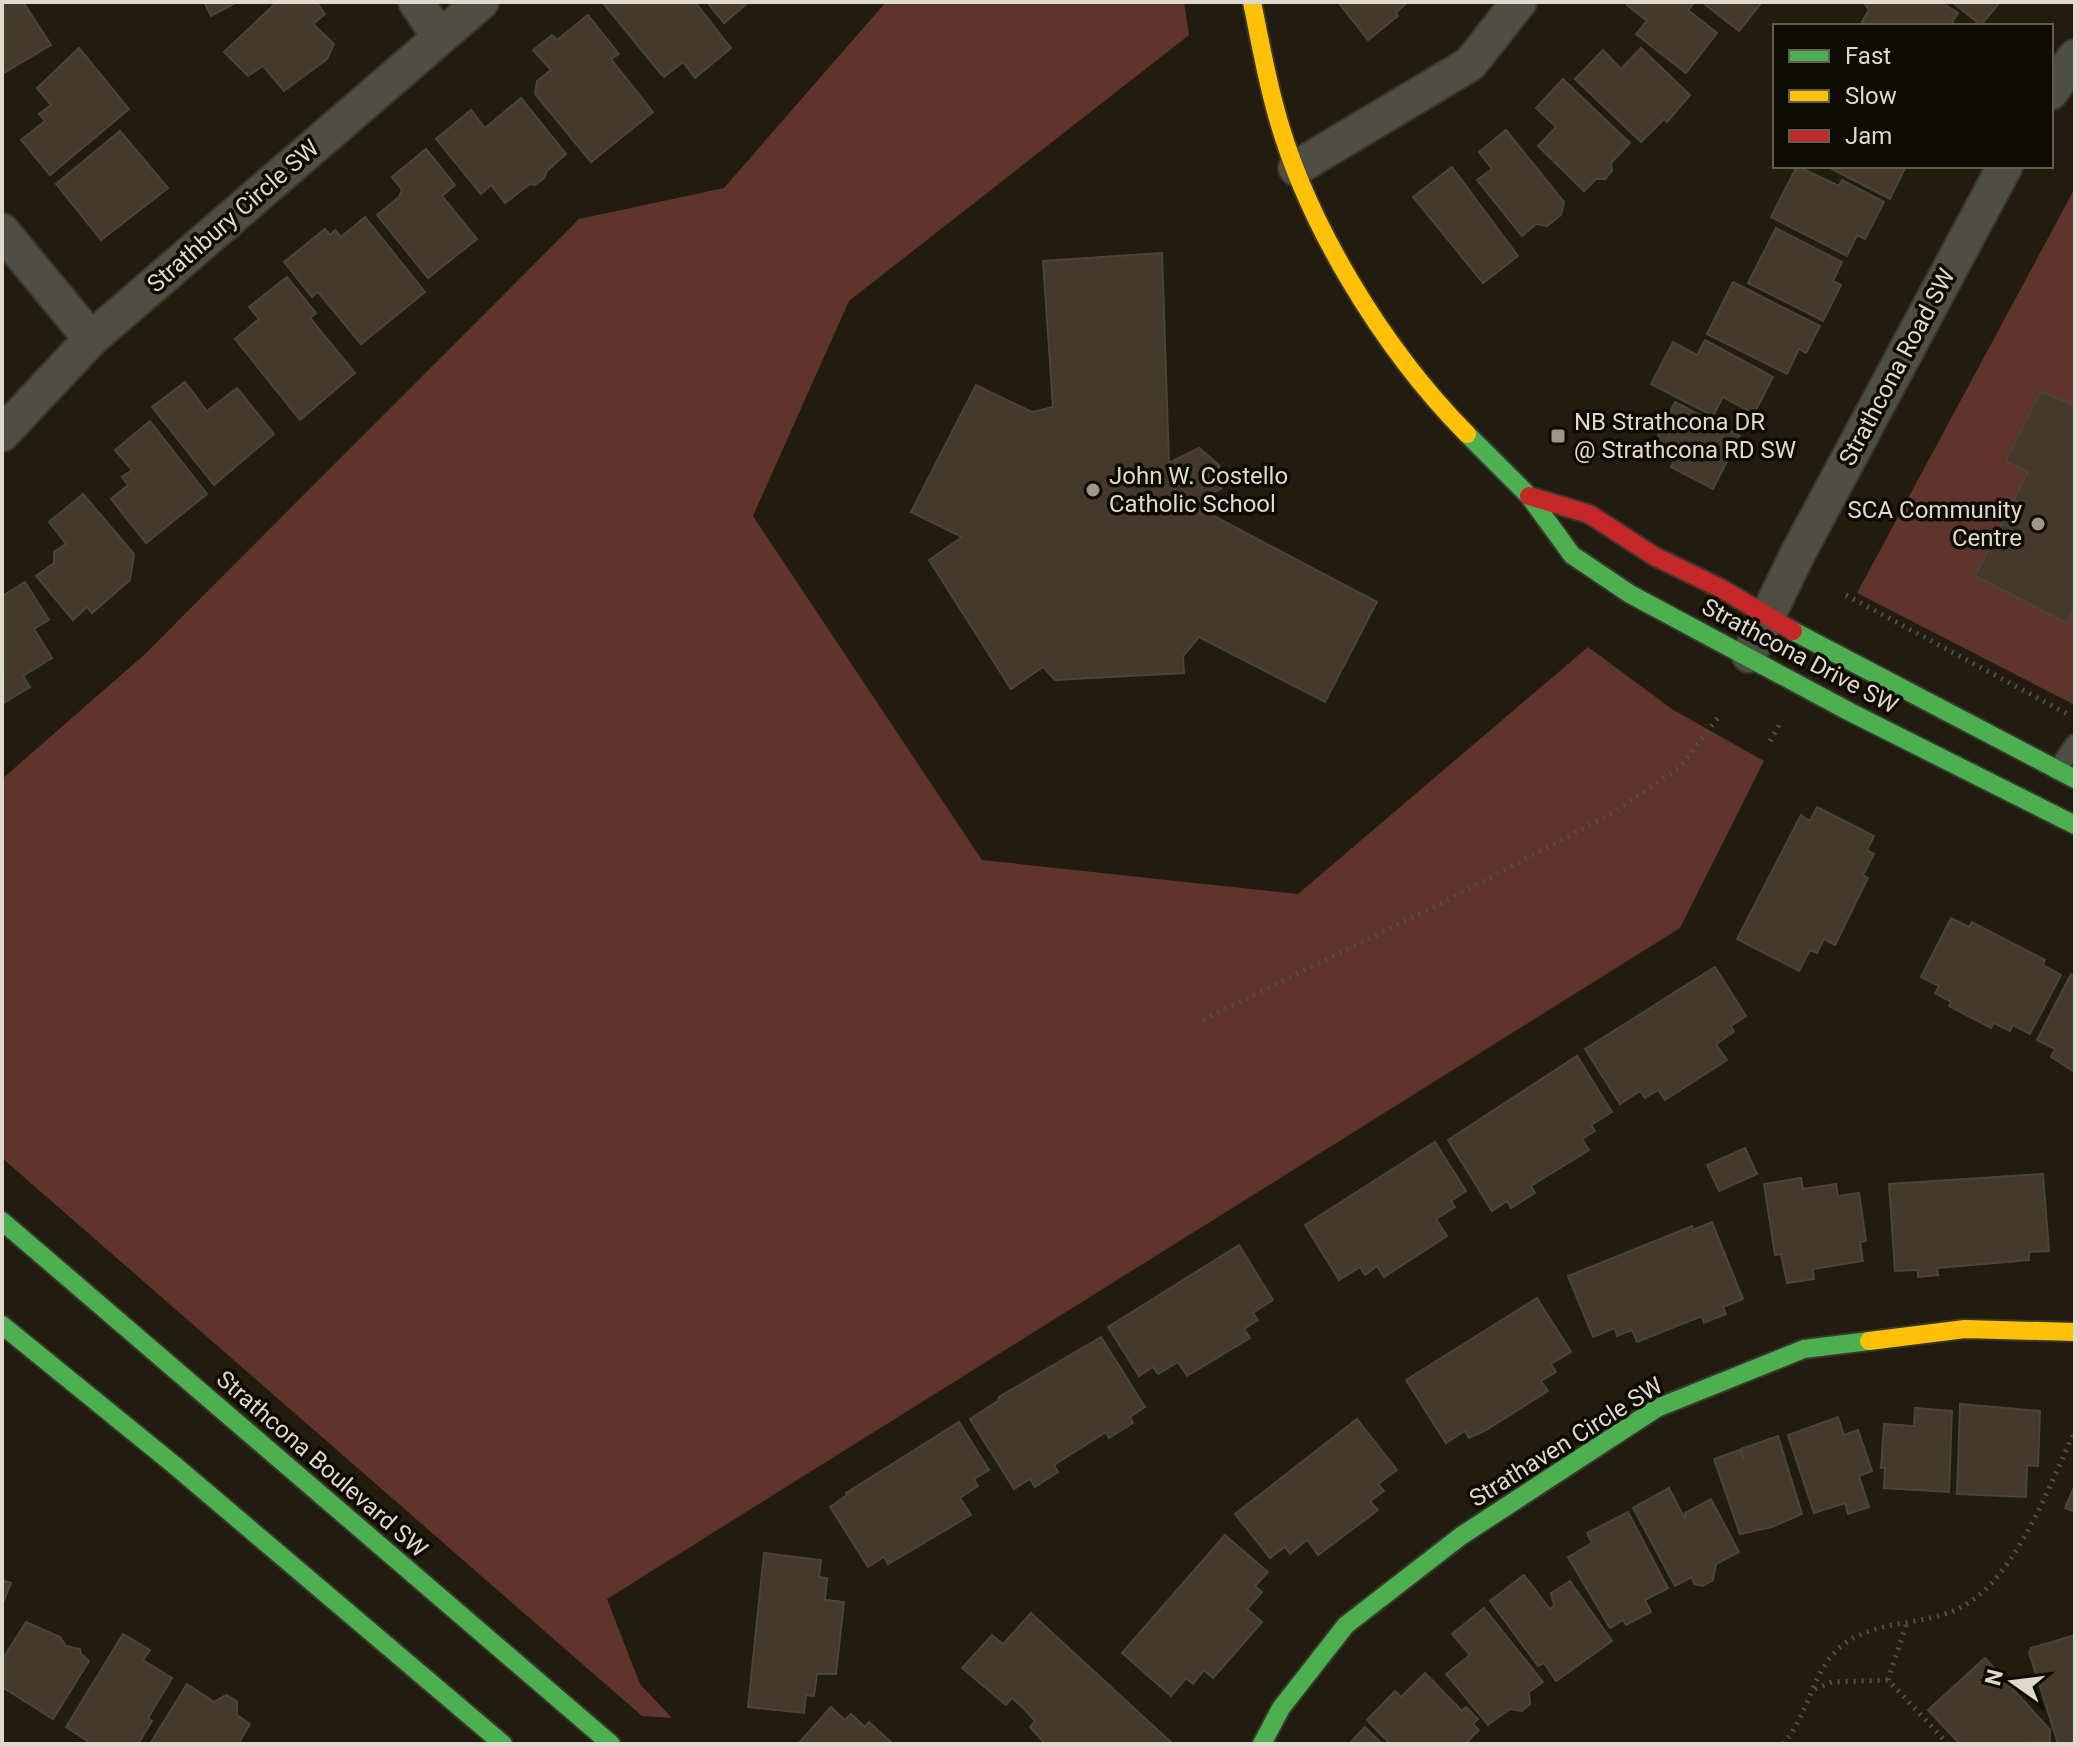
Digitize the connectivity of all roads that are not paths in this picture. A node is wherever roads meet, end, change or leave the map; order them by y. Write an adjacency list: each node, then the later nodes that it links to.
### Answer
1 (416, 2): 5 (street)
2 (481, 2): 5 (street, Strathbury Circle SW)
3 (1252, 2): 8 (street, Strathcona Drive SW)
4 (1519, 2): 8 (street)
5 (439, 36): 11 (street, Strathbury Circle SW)
6 (2075, 57): 7 (street)
7 (2053, 89)
8 (1296, 168): 13 (street, Strathcona Drive SW)
9 (2004, 168): 14 (street, Strathcona Road SW)
10 (2, 231): 11 (street)
11 (91, 339): 12 (street, Strathbury Circle SW)
12 (2, 434)
13 (1529, 496): 14 (street, Strathcona Drive SW); 15 (street, Strathcona Drive SW)
14 (1768, 616): 15 (street, Strathcona Road SW); 17 (street, Strathcona Drive SW)
15 (1749, 655): 19 (street, Strathcona Drive SW)
16 (2075, 744): 17 (lane)
17 (2057, 770): 18 (street, Strathcona Drive SW)
18 (2075, 779)
19 (2075, 825)
20 (2, 1221): 24 (street, Strathcona Boulevard SW)
21 (2, 1325): 23 (street)
22 (2075, 1332): 25 (street, Strathaven Circle SW)
23 (503, 1744)
24 (611, 1744)
25 (1262, 1744)

